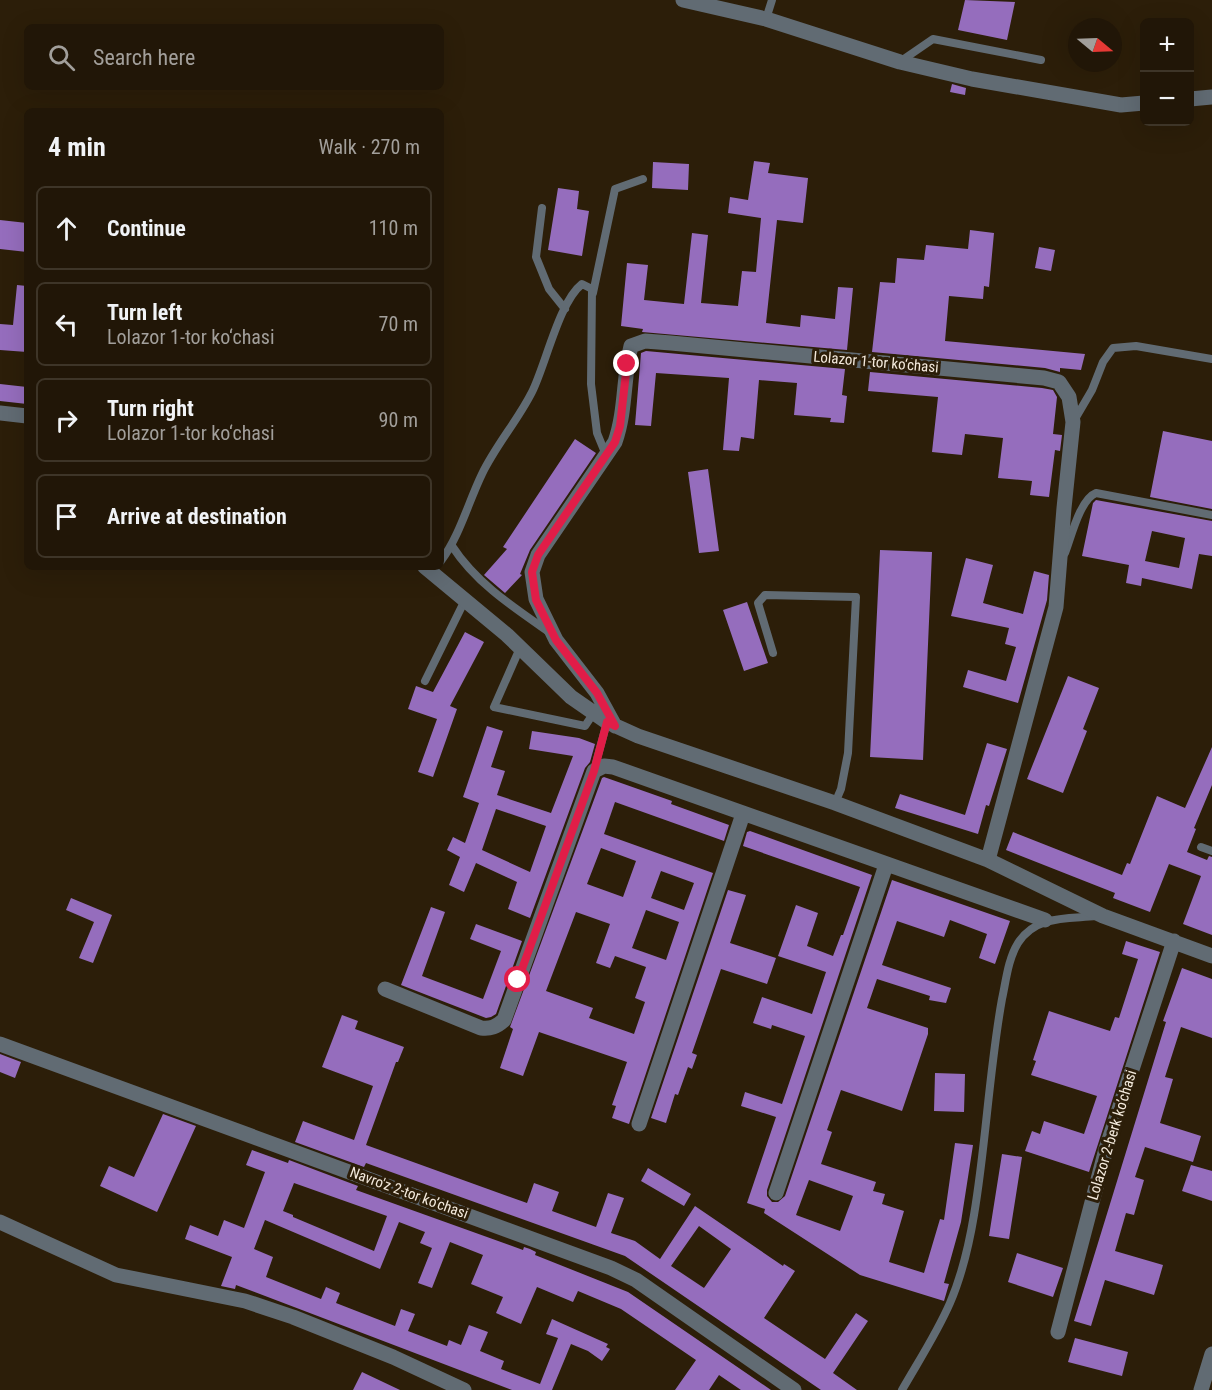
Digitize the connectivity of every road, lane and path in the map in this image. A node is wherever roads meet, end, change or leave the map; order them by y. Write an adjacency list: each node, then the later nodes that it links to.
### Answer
1 (683, 0): 3 (street)
2 (772, 0): 3 (lane)
3 (766, 19): 5 (street)
4 (1041, 60): 5 (lane)
5 (900, 62): 8 (street)
6 (1212, 97): 7 (street)
7 (1194, 99)
8 (1140, 103)
9 (643, 179): 11 (lane)
10 (542, 208): 12 (lane)
11 (593, 294): 12 (lane); 17 (lane)
12 (565, 309): 19 (lane)
13 (1212, 359): 16 (lane)
14 (0, 413): 15 (street)
15 (24, 416)
16 (1073, 422): 17 (street, Lolazor 1-tor ko‘chasi); 21 (street, Lolazor 1-tor ko‘chasi)
17 (606, 455): 24 (street, Lolazor 1-tor ko‘chasi)
18 (1212, 515): 21 (lane)
19 (452, 546): 20 (lane); 24 (lane)
20 (444, 555)
21 (1061, 566): 35 (street, Lolazor 1-tor ko‘chasi)
22 (437, 570): 23 (street)
23 (465, 600): 25 (street); 27 (lane)
24 (554, 636): 29 (street, Lolazor 1-tor ko‘chasi)
25 (520, 648): 28 (street); 28 (lane)
26 (773, 653): 31 (lane)
27 (425, 681)
28 (592, 714): 29 (street)
29 (611, 724): 30 (lane); 31 (street)
30 (594, 771): 32 (street); 41 (street)
31 (835, 803): 35 (street)
32 (743, 814): 36 (street); 43 (street)
33 (1201, 847): 34 (lane)
34 (1212, 851)
35 (988, 860): 37 (street)
36 (886, 865): 38 (street); 44 (street)
37 (1103, 916): 38 (lane); 39 (street)
38 (1046, 920): 50 (lane)
39 (1174, 941): 40 (street); 46 (street, Lolazor 2-berk koʼchasi)
40 (1212, 956)
41 (386, 989)
42 (0, 1044): 49 (street)
43 (639, 1124)
44 (776, 1194)
45 (0, 1222): 48 (street)
46 (1058, 1332)
47 (1212, 1354): 51 (street)
48 (464, 1390)
49 (794, 1390)
50 (902, 1390)
51 (1201, 1390)

